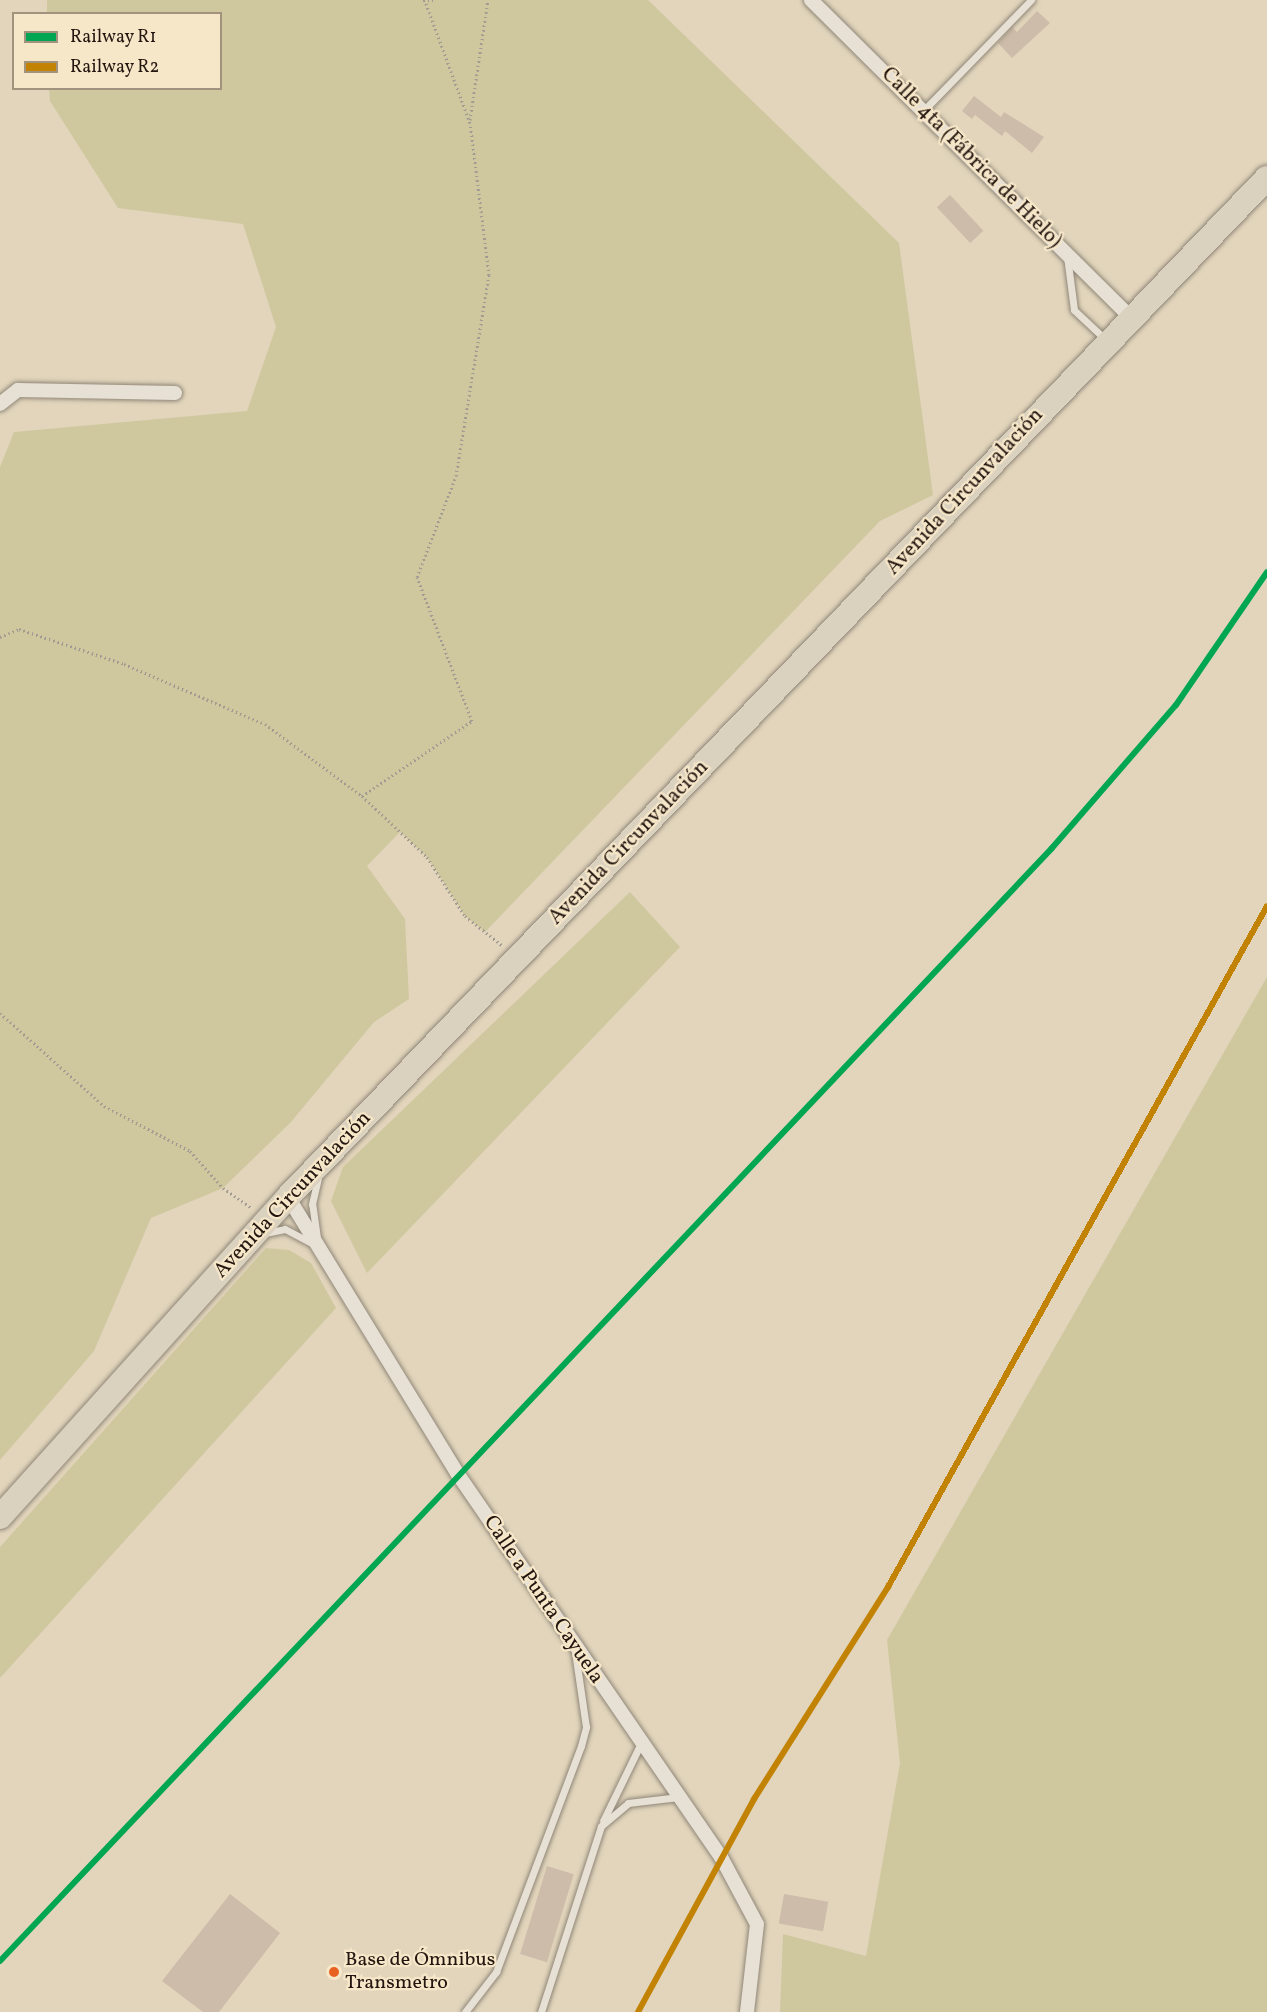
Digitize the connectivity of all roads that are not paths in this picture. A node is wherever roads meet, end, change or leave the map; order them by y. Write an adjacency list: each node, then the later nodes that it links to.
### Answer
1 (811, 0): 3 (street, Calle 4ta (Fábrica de Hielo))
2 (1031, 0): 3 (lane)
3 (923, 111): 5 (street, Calle 4ta (Fábrica de Hielo))
4 (1267, 178): 6 (highway, Avenida Circunvalación)
5 (1067, 254): 6 (street, Calle 4ta (Fábrica de Hielo)); 7 (lane)
6 (1130, 317): 7 (highway, Avenida Circunvalación)
7 (1107, 341): 10 (highway, Avenida Circunvalación)
8 (175, 393): 9 (street)
9 (0, 404)
10 (322, 1163): 11 (highway, Avenida Circunvalación); 13 (lane)
11 (288, 1197): 12 (highway, Avenida Circunvalación); 13 (street, Calle a Punta Cayuela)
12 (262, 1227): 13 (lane); 14 (highway, Avenida Circunvalación)
13 (318, 1246): 15 (street, Calle a Punta Cayuela)
14 (0, 1517)
15 (574, 1646): 16 (street, Calle a Punta Cayuela); 19 (lane)
16 (641, 1743): 17 (street, Calle a Punta Cayuela); 18 (lane)
17 (679, 1797): 18 (lane); 21 (street, Calle a Punta Cayuela)
18 (600, 1826): 20 (lane)
19 (465, 2012)
20 (541, 2012)
21 (747, 2012)

